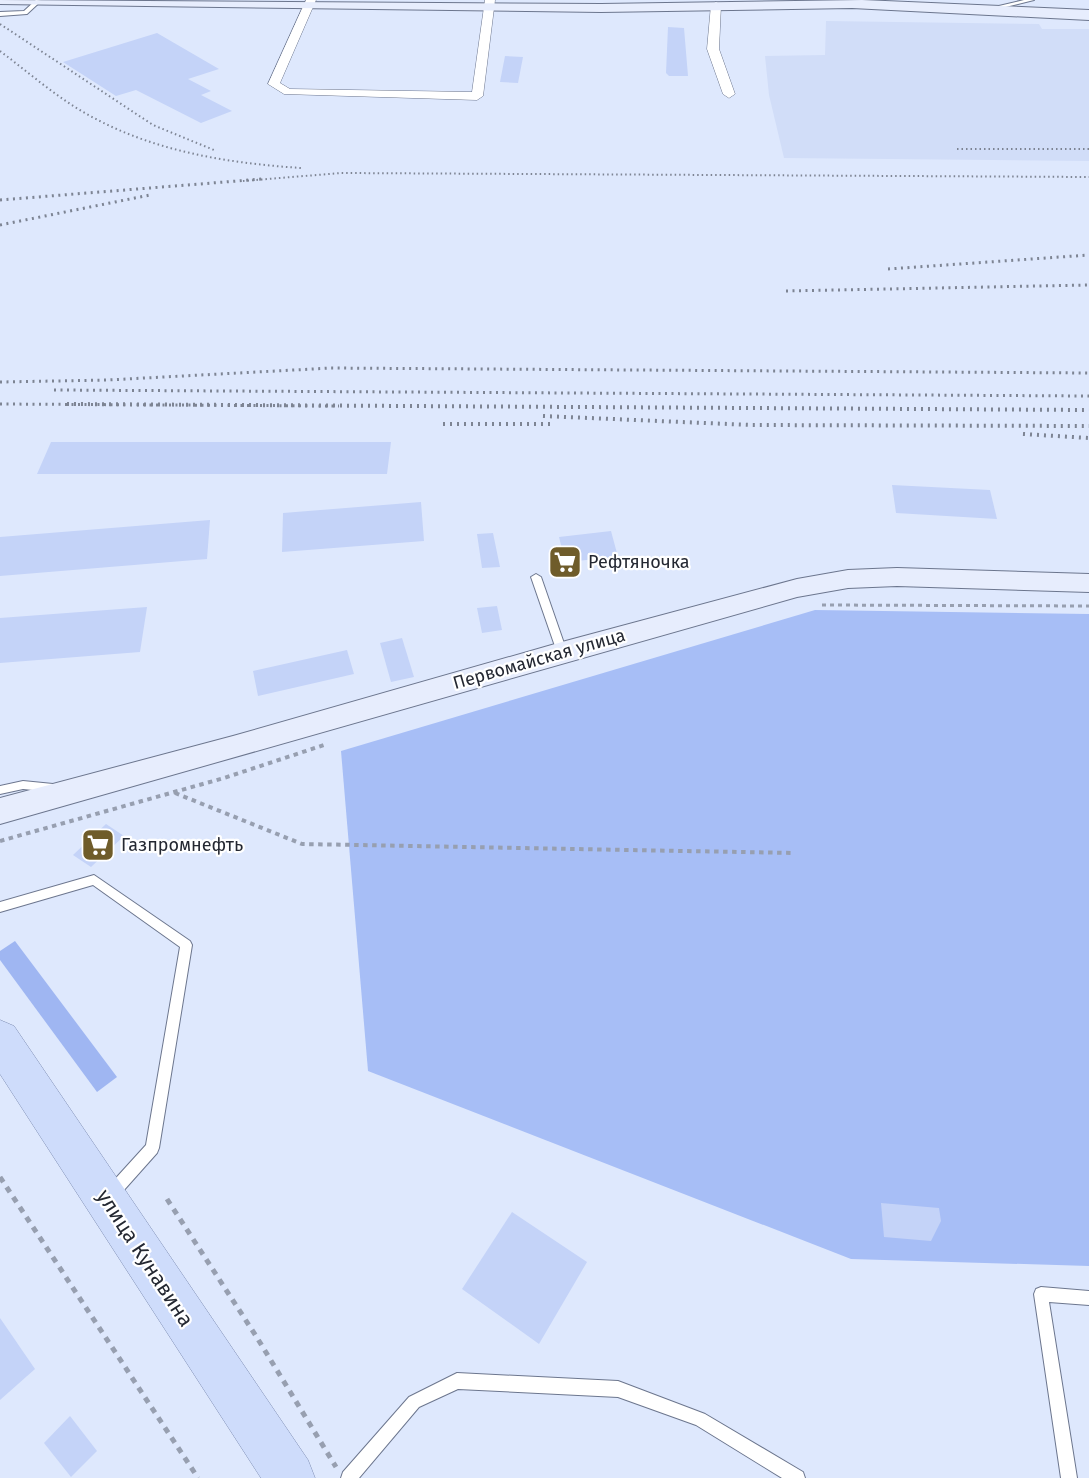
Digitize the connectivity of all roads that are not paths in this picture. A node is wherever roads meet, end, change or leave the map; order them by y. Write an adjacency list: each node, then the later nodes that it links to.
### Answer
1 (0, 0): 3 (main road)
2 (1031, 0): 8 (lane)
3 (38, 1): 4 (main road); 9 (lane)
4 (62, 1): 5 (main road)
5 (309, 3): 6 (main road); 6 (street)
6 (490, 3): 7 (main road)
7 (715, 3): 8 (main road); 11 (street)
8 (986, 10): 10 (main road)
9 (0, 14)
10 (1089, 15)
11 (729, 94)
12 (536, 577): 14 (lane)
13 (1089, 583): 14 (main road, Первомайская улица)
14 (562, 652): 16 (main road, Первомайская улица)
15 (0, 790): 16 (lane)
16 (74, 791): 17 (main road, Первомайская улица)
17 (0, 811)
18 (0, 908): 20 (lane)
19 (0, 1039): 20 (main road, улица Кунавина)
20 (106, 1198): 22 (main road, улица Кунавина)
21 (1089, 1298): 25 (lane)
22 (290, 1478)
23 (349, 1478): 24 (lane)
24 (797, 1478)
25 (1070, 1478)

